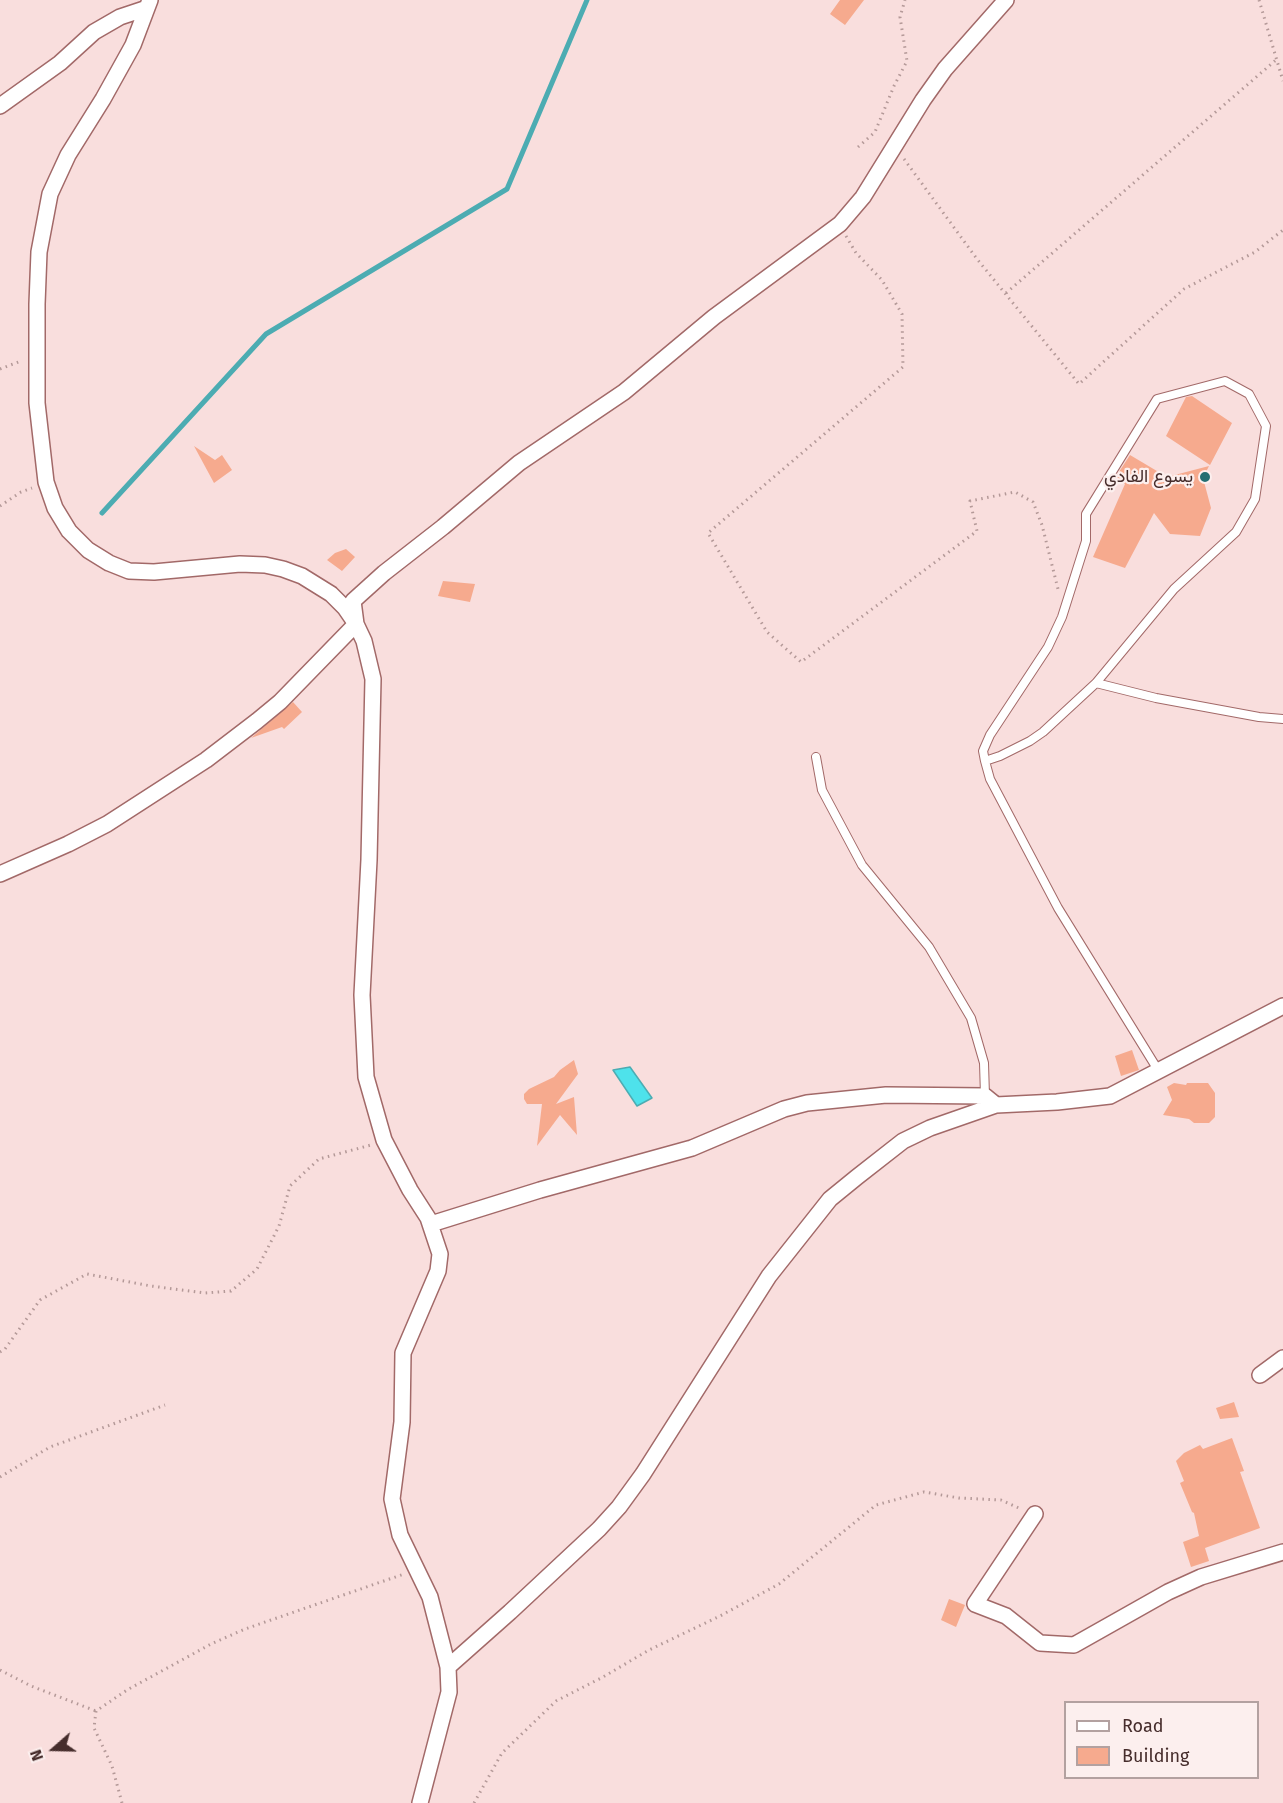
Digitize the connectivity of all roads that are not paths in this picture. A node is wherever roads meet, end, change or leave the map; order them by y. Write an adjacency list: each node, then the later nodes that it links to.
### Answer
1 (1006, 0): 4 (street)
2 (149, 4): 3 (street); 4 (street)
3 (0, 106)
4 (356, 624): 9 (street); 13 (street)
5 (1096, 683): 6 (lane); 8 (lane); 8 (lane)
6 (1283, 719)
7 (816, 757): 12 (lane)
8 (985, 761): 11 (lane)
9 (0, 873)
10 (1283, 1006): 11 (street)
11 (1158, 1070): 12 (street)
12 (990, 1100): 13 (street); 18 (street)
13 (430, 1224): 18 (street)
14 (1283, 1358): 15 (street)
15 (1260, 1375)
16 (1035, 1514): 17 (street)
17 (1283, 1552)
18 (448, 1667): 19 (street)
19 (420, 1803)

